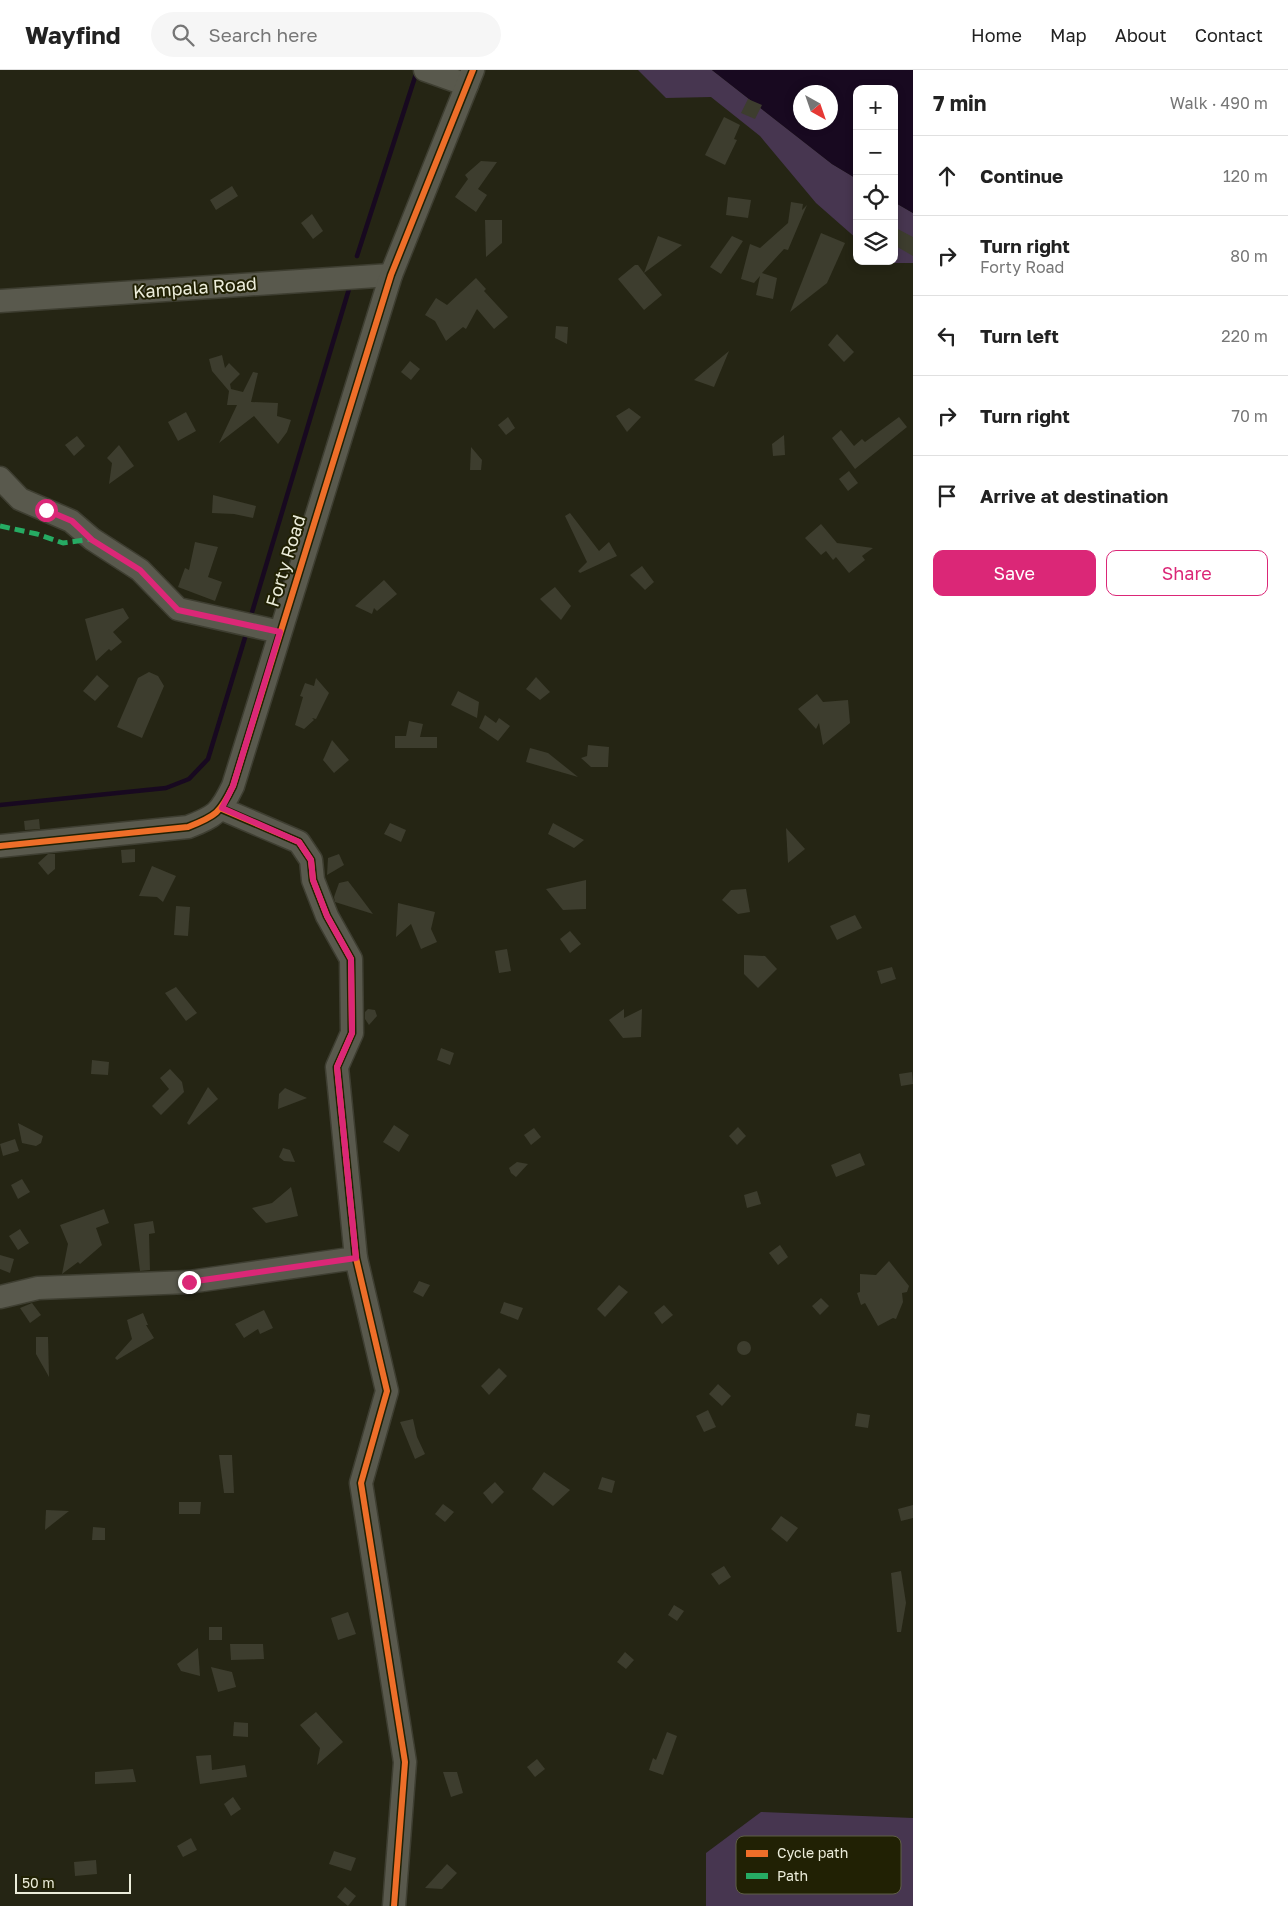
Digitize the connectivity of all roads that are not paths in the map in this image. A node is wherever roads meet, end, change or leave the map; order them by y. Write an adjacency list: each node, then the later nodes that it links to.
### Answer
1 (428, 71): 2 (street)
2 (470, 78): 3 (street, Forty Road)
3 (391, 275): 4 (street, Kampala Road); 6 (street, Forty Road)
4 (0, 301)
5 (0, 478): 6 (street)
6 (280, 632): 7 (street, Forty Road)
7 (222, 808): 8 (street, Forty Road); 9 (street)
8 (0, 846)
9 (356, 1258): 10 (street); 11 (street)
10 (0, 1297)
11 (394, 1906)

